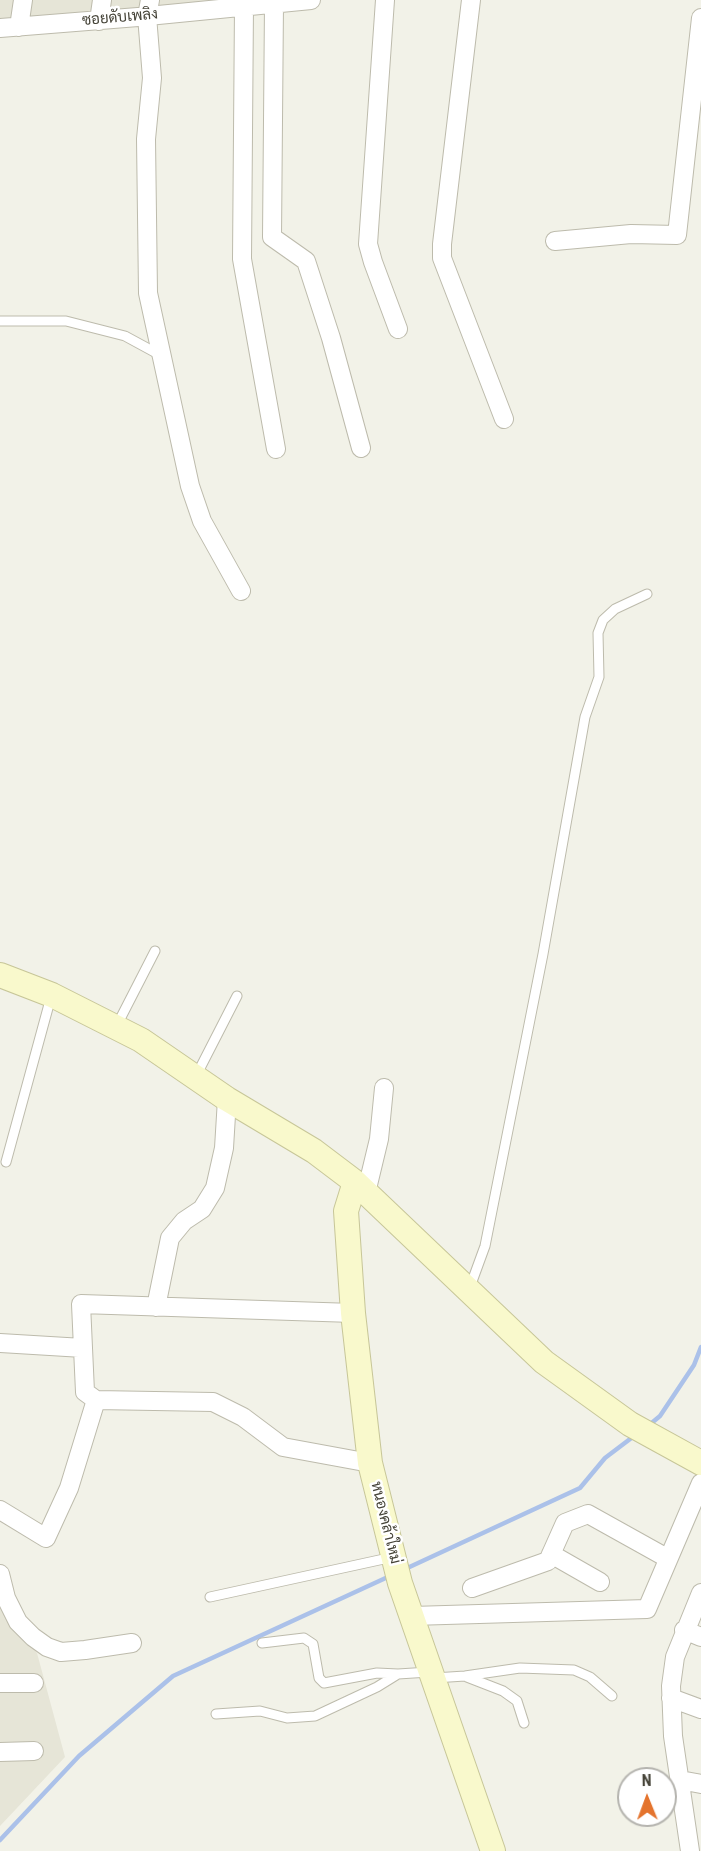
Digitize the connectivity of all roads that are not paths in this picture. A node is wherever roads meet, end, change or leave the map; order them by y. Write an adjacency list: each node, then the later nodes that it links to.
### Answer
1 (23, 0): 11 (street)
2 (102, 0): 10 (street)
3 (311, 0): 6 (street, ซอยดับเพลิง)
4 (385, 0): 15 (street)
5 (471, 0): 17 (street)
6 (277, 2): 7 (street, ซอยดับเพลิง); 18 (street)
7 (244, 6): 8 (street, ซอยดับเพลิง); 19 (street)
8 (149, 8): 10 (street, ซอยดับเพลิง); 16 (street)
9 (701, 18): 13 (street)
10 (99, 21): 11 (street, ซอยดับเพลิง)
11 (19, 27): 12 (street, ซอยดับเพลิง)
12 (0, 28)
13 (555, 241)
14 (0, 321): 16 (lane)
15 (398, 329)
16 (162, 356): 20 (street)
17 (504, 419)
18 (361, 448)
19 (276, 449)
20 (241, 591)
21 (647, 594): 32 (lane)
22 (155, 951): 26 (lane)
23 (0, 975): 24 (main road)
24 (52, 995): 26 (main road); 30 (lane)
25 (237, 996): 27 (lane)
26 (116, 1027): 27 (main road)
27 (195, 1078): 29 (main road)
28 (384, 1088): 31 (street)
29 (227, 1100): 31 (main road); 33 (street)
30 (6, 1162)
31 (361, 1188): 32 (main road); 34 (main road, หนองคล้าใหม่)
32 (469, 1290): 39 (main road)
33 (156, 1307): 34 (street); 36 (street)
34 (353, 1313): 38 (main road, หนองคล้าใหม่)
35 (0, 1343): 36 (street)
36 (83, 1348): 37 (street)
37 (96, 1400): 38 (street); 41 (street)
38 (370, 1463): 44 (main road, หนองคล้าใหม่)
39 (701, 1463)
40 (701, 1484): 43 (street)
41 (0, 1510)
42 (550, 1554): 43 (street); 46 (street); 47 (street)
43 (667, 1558): 50 (street)
44 (396, 1568): 49 (lane); 50 (main road, หนองคล้าใหม่)
45 (0, 1574): 52 (street)
46 (600, 1582)
47 (472, 1588)
48 (701, 1593): 51 (street)
49 (210, 1597)
50 (412, 1616): 55 (main road, หนองคล้าใหม่)
51 (693, 1633): 60 (street)
52 (132, 1643)
53 (262, 1643): 54 (lane)
54 (398, 1674): 55 (lane); 62 (lane)
55 (432, 1675): 56 (lane); 68 (main road, หนองคล้าใหม่)
56 (465, 1676): 59 (lane); 63 (lane)
57 (0, 1683): 58 (street)
58 (34, 1683)
59 (612, 1696)
60 (671, 1698): 61 (street); 66 (street)
61 (701, 1709)
62 (216, 1714)
63 (524, 1722)
64 (34, 1751): 65 (street)
65 (0, 1752)
66 (680, 1780): 67 (street); 69 (street)
67 (701, 1784)
68 (493, 1851)
69 (690, 1851)

